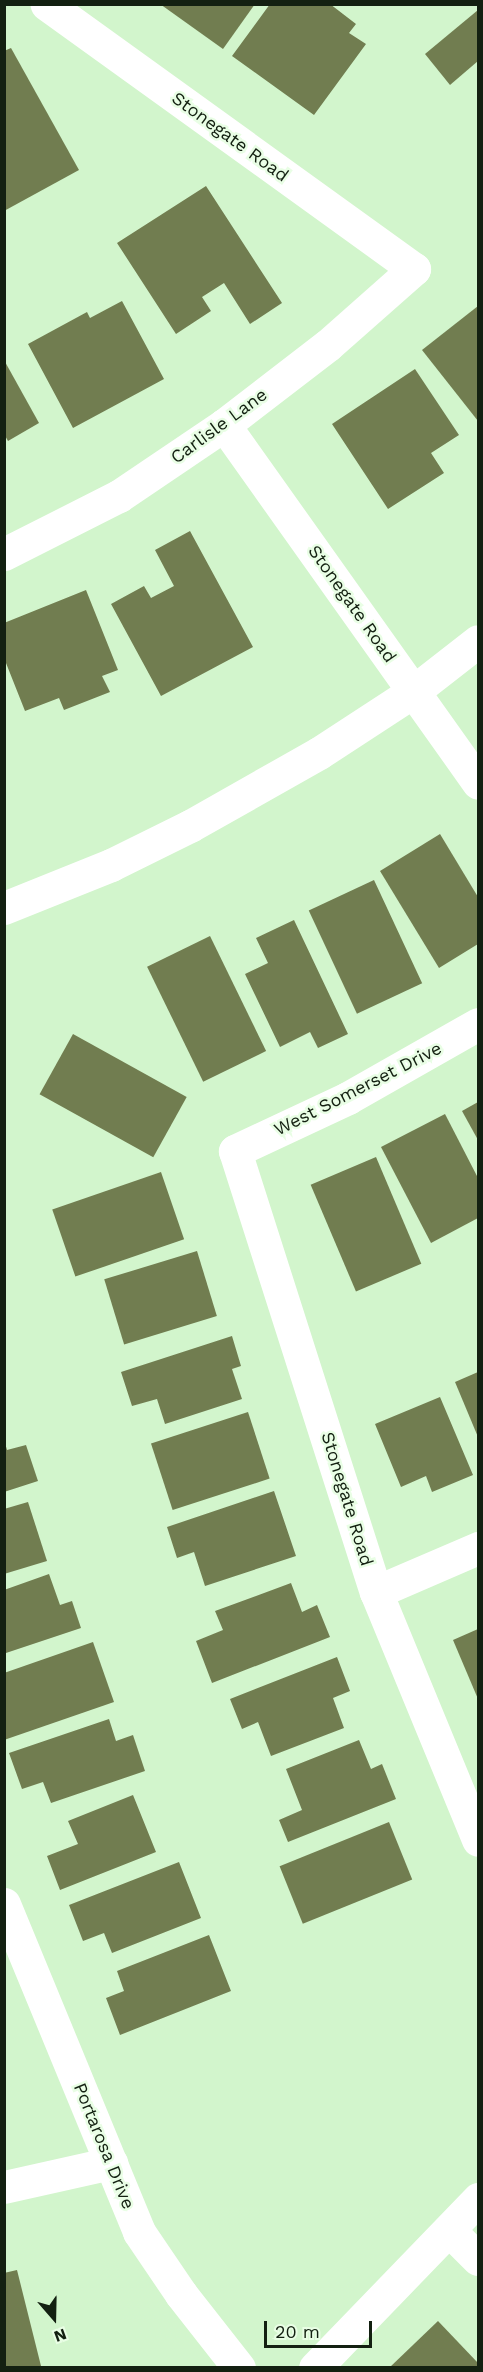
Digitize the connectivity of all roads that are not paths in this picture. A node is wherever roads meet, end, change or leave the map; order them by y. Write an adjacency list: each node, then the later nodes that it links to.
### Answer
1 (47, 4): 2 (street, Stonegate Road)
2 (414, 268): 3 (street, Carlisle Lane)
3 (224, 425): 4 (street, Carlisle Lane); 6 (street, Stonegate Road)
4 (4, 554)
5 (478, 641): 6 (street)
6 (414, 692): 7 (street, Stonegate Road); 8 (street)
7 (478, 783)
8 (4, 908)
9 (478, 1024): 10 (street, West Somerset Drive)
10 (235, 1151): 12 (street, Stonegate Road)
11 (478, 1548): 12 (street)
12 (376, 1592): 13 (street, Stonegate Road)
13 (478, 1840)
14 (4, 1904): 15 (street, Portarosa Drive)
15 (111, 2163): 16 (street); 20 (street, Portarosa Drive)
16 (4, 2187)
17 (478, 2199): 18 (street)
18 (449, 2230): 19 (street); 21 (street)
19 (478, 2259)
20 (239, 2367)
21 (315, 2367)

